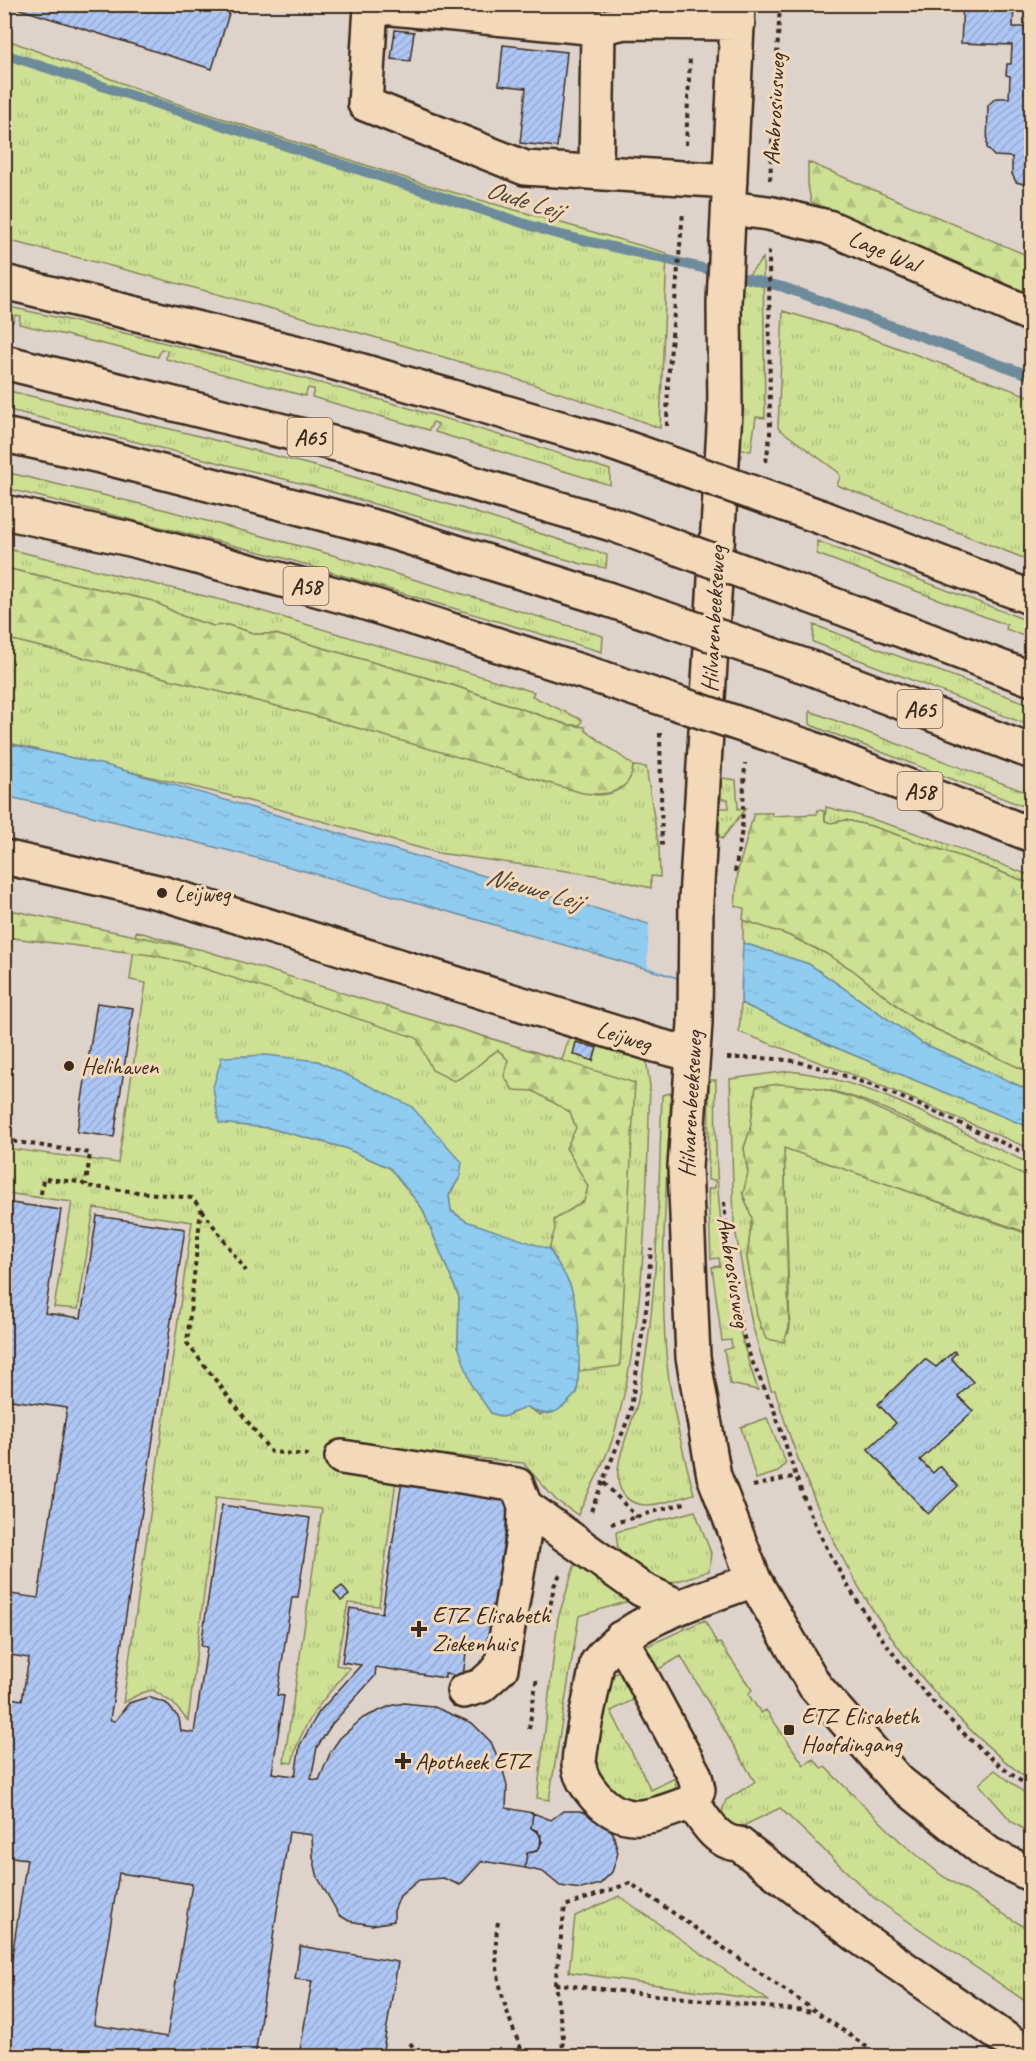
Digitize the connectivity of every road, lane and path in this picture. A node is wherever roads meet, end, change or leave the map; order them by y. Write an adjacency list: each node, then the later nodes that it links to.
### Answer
1 (780, 4): 8 (path, Ambrosiusweg)
2 (738, 14): 3 (main road); 7 (main road, Ambrosiusweg)
3 (692, 21): 4 (main road); 6 (path)
4 (598, 28): 5 (main road); 5 (main road, Lage Wal)
5 (596, 172): 6 (main road, Lage Wal)
6 (684, 190): 7 (main road, Lage Wal); 11 (path)
7 (730, 195): 8 (main road, Lage Wal); 22 (main road, Hilvarenbeekseweg)
8 (768, 213): 13 (main road, Lage Wal)
9 (769, 258): 12 (path)
10 (4, 282): 17 (main road, bridge)
11 (676, 291)
12 (769, 312)
13 (1032, 315)
14 (4, 362): 18 (main road, A65, bridge)
15 (4, 435): 19 (main road, A65, bridge)
16 (4, 512): 20 (main road, A58, bridge)
17 (1032, 598)
18 (1032, 679)
19 (1032, 752)
20 (1032, 835)
21 (4, 858): 22 (main road, Leijweg)
22 (703, 1045): 24 (path); 36 (main road, Hilvarenbeekseweg)
23 (4, 1140): 25 (path)
24 (1032, 1156)
25 (86, 1186): 26 (path); 28 (path)
26 (41, 1194)
27 (724, 1199): 43 (path, Ambrosiusweg)
28 (201, 1209): 30 (path); 31 (path)
29 (651, 1245): 32 (path)
30 (246, 1271)
31 (342, 1457): 33 (main road)
32 (604, 1483): 34 (path); 35 (path)
33 (525, 1506): 35 (main road); 41 (main road)
34 (637, 1516)
35 (579, 1536): 37 (main road); 38 (path)
36 (754, 1580): 37 (main road); 45 (main road, Hilvarenbeekseweg)
37 (680, 1607): 39 (main road)
38 (548, 1615)
39 (621, 1638): 44 (main road); 44 (main road)
40 (539, 1666): 42 (path)
41 (464, 1691)
42 (529, 1729)
43 (1032, 1789)
44 (692, 1802): 54 (main road)
45 (1032, 1875)
46 (498, 1922): 51 (path)
47 (555, 1984): 48 (path); 48 (path); 52 (path)
48 (817, 2012): 53 (path)
49 (410, 2043): 50 (path)
50 (420, 2056)
51 (524, 2056)
52 (562, 2056)
53 (880, 2056)
54 (1030, 2056)

